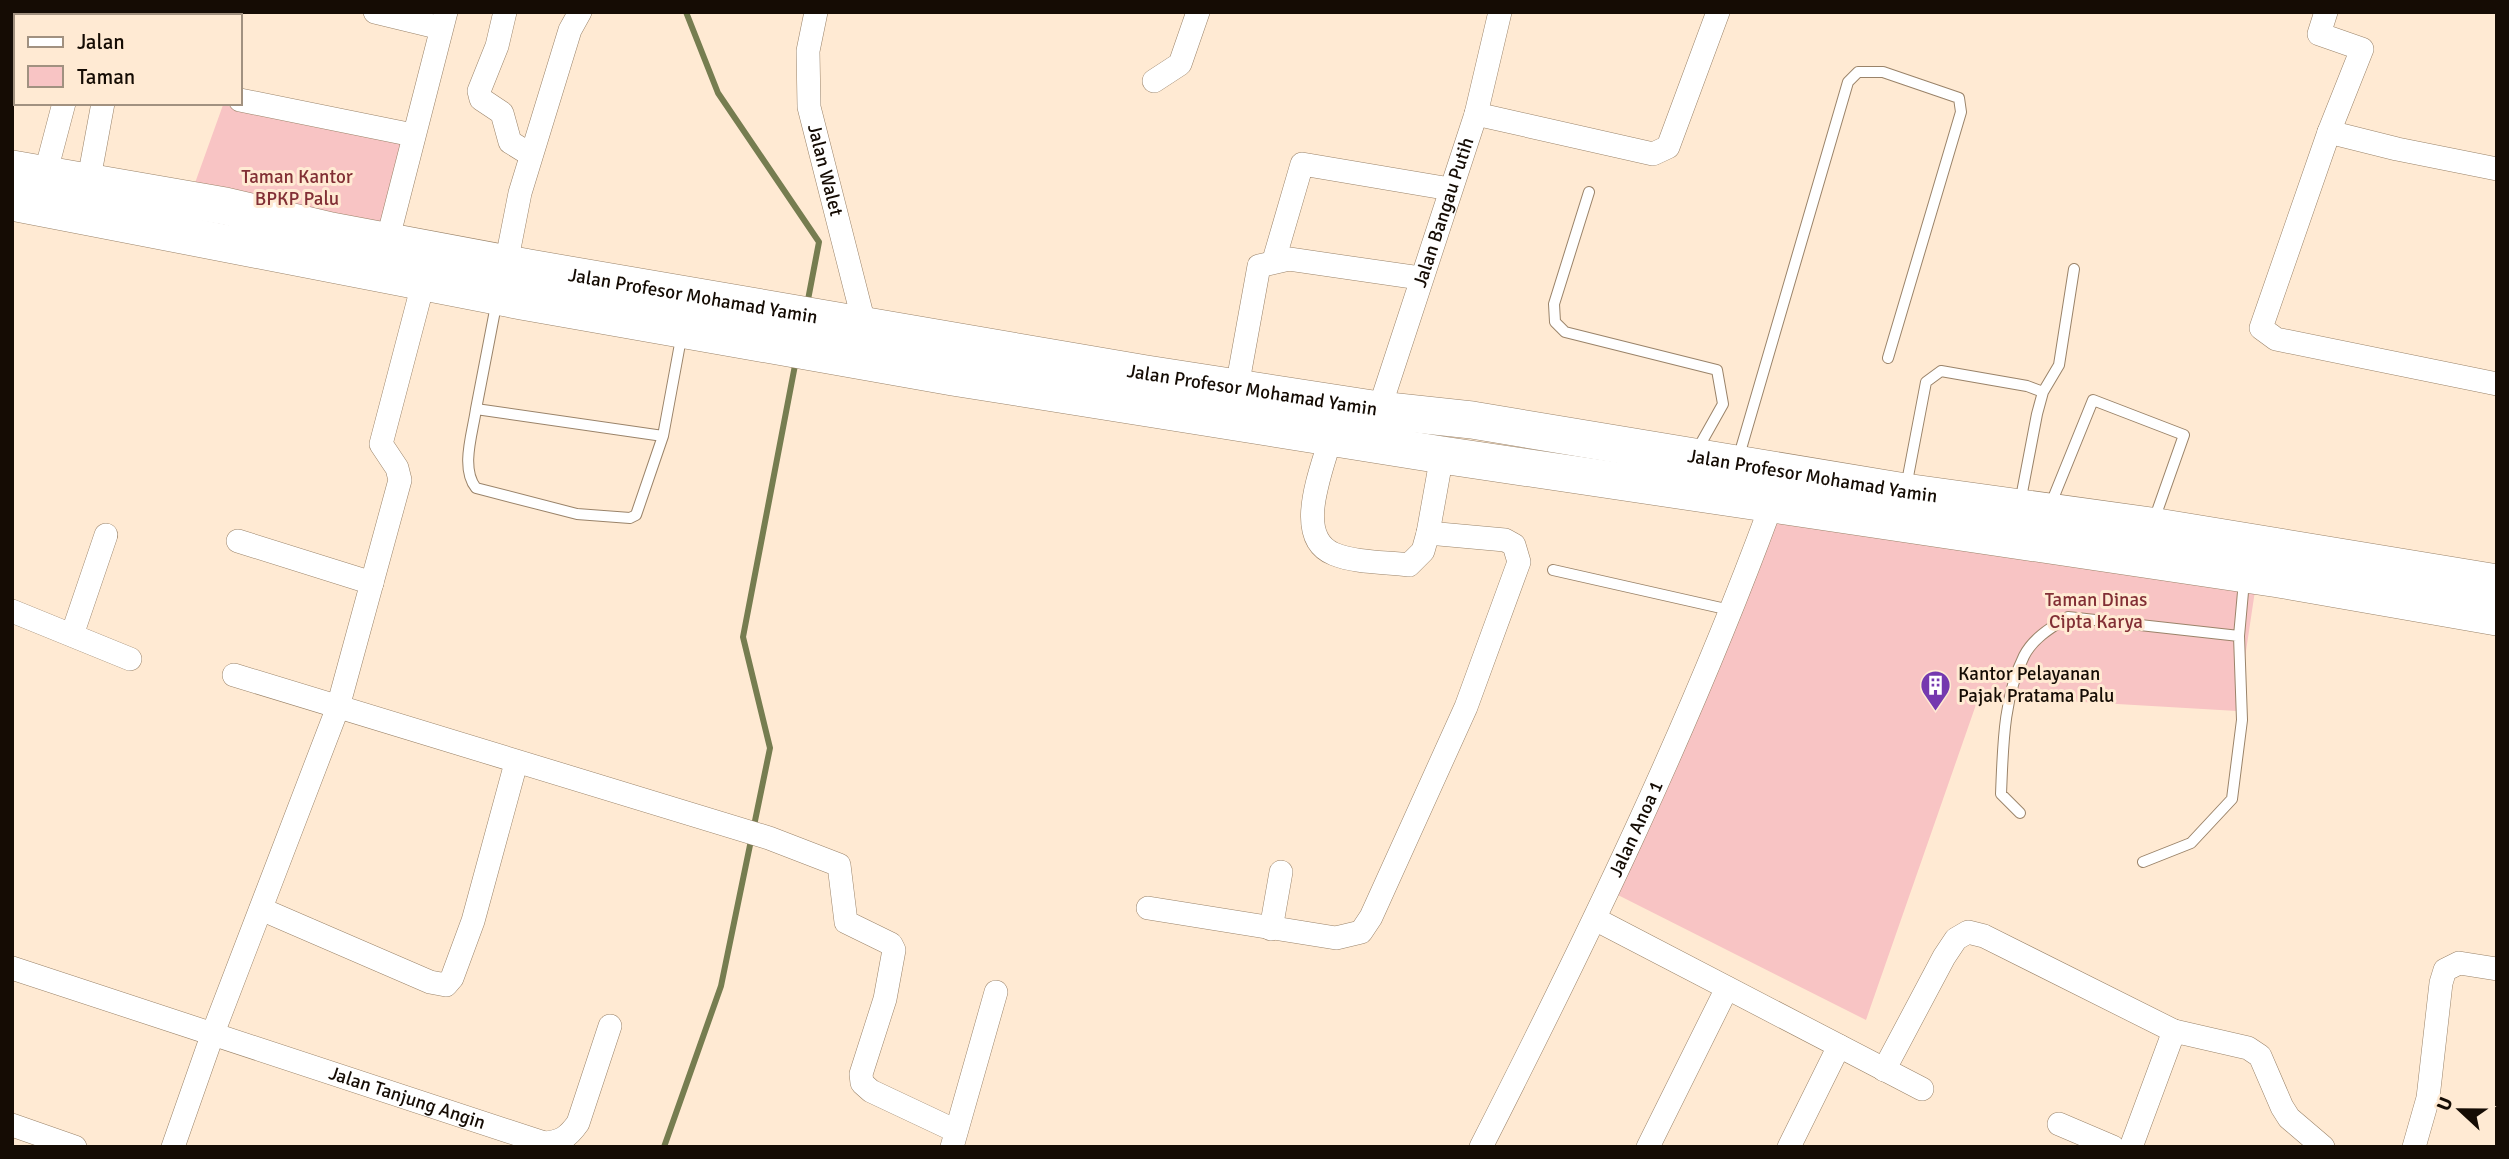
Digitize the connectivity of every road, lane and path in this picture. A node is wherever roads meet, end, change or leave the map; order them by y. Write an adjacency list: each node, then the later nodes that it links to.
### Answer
1 (374, 12): 9 (street)
2 (505, 12): 17 (street)
3 (580, 12): 17 (street)
4 (816, 12): 32 (street, Jalan Walet)
5 (1198, 12): 10 (street)
6 (1500, 12): 14 (street, Jalan Bangau Putih)
7 (1718, 12): 14 (street)
8 (2326, 12): 15 (street)
9 (444, 20): 16 (street)
10 (1154, 81)
11 (242, 100): 16 (street)
12 (63, 105): 19 (street)
13 (103, 105): 20 (street)
14 (1476, 114): 21 (street, Jalan Bangau Putih)
15 (2329, 132): 18 (street); 34 (street)
16 (413, 135): 24 (street)
17 (531, 155): 29 (street)
18 (2497, 169)
19 (29, 172): 20 (main road, Jalan Profesor Mohamad Yamin)
20 (88, 184): 24 (main road, Jalan Profesor Mohamad Yamin)
21 (1450, 189): 25 (street); 27 (street, Jalan Bangau Putih)
22 (1589, 192): 42 (lane)
23 (12, 202): 28 (main road, Jalan Profesor Mohamad Yamin)
24 (387, 242): 29 (main road, Jalan Profesor Mohamad Yamin)
25 (1274, 260): 27 (street); 35 (street)
26 (2074, 269): 36 (lane)
27 (1420, 278): 38 (street, Jalan Bangau Putih)
28 (424, 281): 29 (main road, Jalan Profesor Mohamad Yamin); 53 (street)
29 (514, 282): 30 (main road, Jalan Profesor Mohamad Yamin); 31 (main road, Jalan Profesor Mohamad Yamin); 37 (lane)
30 (783, 330): 31 (main road, Jalan Profesor Mohamad Yamin); 32 (main road, Jalan Profesor Mohamad Yamin)
31 (682, 331): 39 (lane)
32 (850, 335): 35 (main road, Jalan Profesor Mohamad Yamin); 40 (main road, Jalan Profesor Mohamad Yamin)
33 (1888, 358): 43 (lane)
34 (2497, 384)
35 (1237, 387): 38 (main road, Jalan Profesor Mohamad Yamin)
36 (2043, 392): 44 (lane); 46 (lane)
37 (476, 409): 39 (lane); 39 (lane)
38 (1379, 410): 42 (main road, Jalan Profesor Mohamad Yamin)
39 (663, 436)
40 (1331, 436): 41 (main road, Jalan Profesor Mohamad Yamin); 48 (street)
41 (1442, 454): 45 (main road, Jalan Profesor Mohamad Yamin); 48 (street)
42 (1692, 457): 43 (main road, Jalan Profesor Mohamad Yamin)
43 (1737, 465): 44 (main road, Jalan Profesor Mohamad Yamin)
44 (1905, 492): 46 (main road, Jalan Profesor Mohamad Yamin)
45 (1772, 503): 52 (main road, Jalan Profesor Mohamad Yamin); 55 (street, Jalan Anoa 1)
46 (2034, 508): 47 (main road, Jalan Profesor Mohamad Yamin); 47 (lane)
47 (2151, 526): 54 (main road, Jalan Profesor Mohamad Yamin)
48 (1429, 533): 70 (street)
49 (106, 536): 58 (street)
50 (238, 541): 53 (street)
51 (1553, 570): 55 (lane)
52 (2245, 574): 57 (main road, Jalan Profesor Mohamad Yamin); 59 (lane)
53 (372, 583): 62 (street)
54 (2497, 583)
55 (1730, 610): 69 (street, Jalan Anoa 1)
56 (12, 611): 58 (street)
57 (2497, 617)
58 (72, 635): 60 (street)
59 (2239, 636): 64 (lane); 65 (lane)
60 (130, 659)
61 (234, 675): 62 (street)
62 (338, 707): 63 (street); 68 (street)
63 (516, 763): 68 (street); 83 (street)
64 (2020, 813)
65 (2143, 862)
66 (1281, 872): 70 (street)
67 (1148, 908): 70 (street)
68 (261, 909): 77 (street)
69 (1595, 919): 73 (street); 86 (street, Jalan Anoa 1)
70 (1271, 929)
71 (12, 968): 77 (street, Jalan Tanjung Angin)
72 (2497, 969): 92 (street)
73 (1727, 988): 78 (street); 87 (street)
74 (996, 992): 83 (street)
75 (610, 1026): 77 (street, Jalan Tanjung Angin)
76 (2174, 1031): 79 (street); 90 (street); 91 (street)
77 (213, 1033): 85 (street)
78 (1839, 1046): 79 (street); 88 (street)
79 (1884, 1070): 80 (street)
80 (1922, 1089)
81 (2059, 1124): 89 (street)
82 (12, 1125): 84 (street)
83 (954, 1139)
84 (65, 1145)
85 (173, 1147)
86 (1481, 1147)
87 (1648, 1147)
88 (1789, 1147)
89 (2113, 1147)
90 (2131, 1147)
91 (2323, 1147)
92 (2414, 1147)

